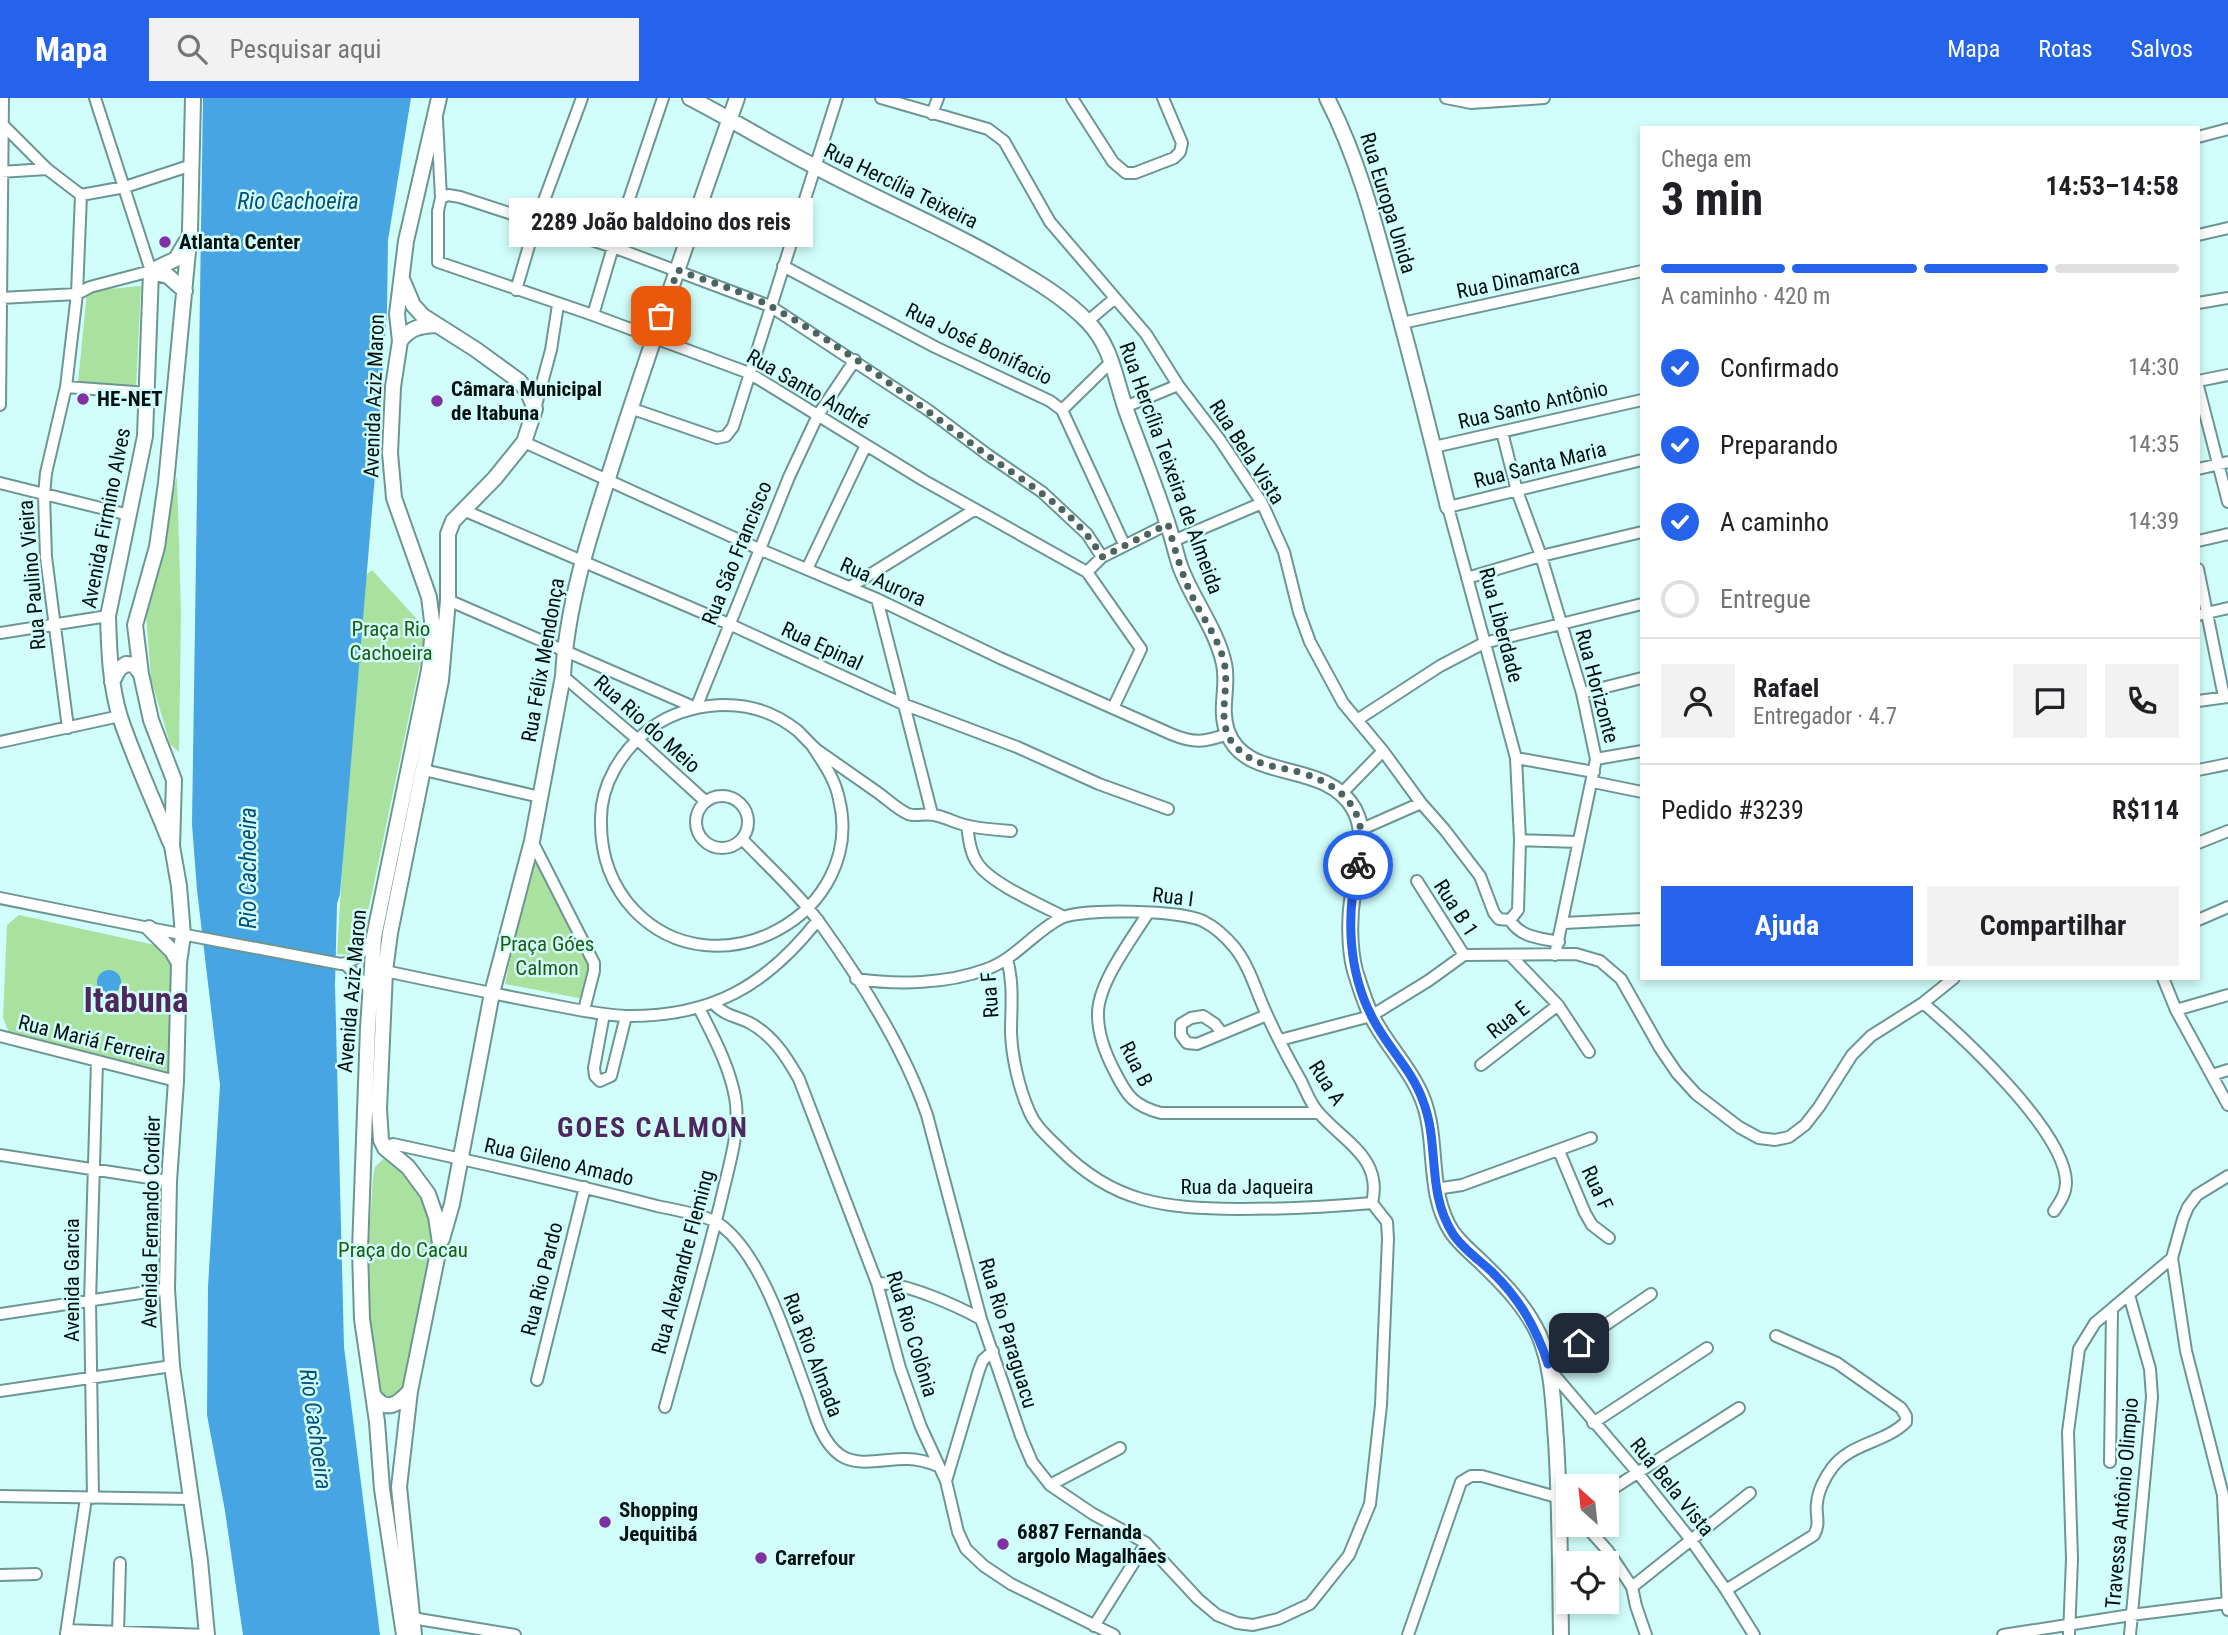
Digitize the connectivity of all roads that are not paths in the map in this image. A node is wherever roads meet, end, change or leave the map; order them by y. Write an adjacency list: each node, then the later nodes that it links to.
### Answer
1 (3, 98): 19 (street)
2 (95, 98): 26 (street)
3 (193, 98): 22 (main road, Avenida Firmino Alves)
4 (582, 98): 29 (street)
5 (663, 98): 33 (street)
6 (690, 98): 18 (main road, Rua Hercília Teixeira)
7 (737, 98): 18 (main road, Rua Félix Mendonça)
8 (837, 98): 23 (street)
9 (881, 98): 17 (street, Rua Bela Vista)
10 (938, 98): 17 (street)
11 (1072, 98): 12 (street)
12 (1163, 98)
13 (1327, 98): 50 (main road, Rua Europa Unida)
14 (1446, 98): 15 (street)
15 (1544, 98)
16 (437, 104): 28 (street); 38 (main road, Avenida Aziz Maron)
17 (932, 114): 44 (street, Rua Bela Vista)
18 (730, 118): 23 (main road, Rua Hercília Teixeira); 35 (main road, Rua Félix Mendonça)
19 (2, 123): 24 (street); 25 (street)
20 (2228, 130): 21 (street)
21 (2200, 136)
22 (192, 165): 26 (street); 31 (main road, Avenida Firmino Alves)
23 (815, 167): 34 (street); 49 (main road, Rua Hercília Teixeira)
24 (47, 169): 25 (street); 27 (street)
25 (2, 172): 42 (street)
26 (125, 187): 27 (street); 36 (street)
27 (82, 195): 41 (street, Rua Paulino Vieira)
28 (441, 198): 29 (street); 40 (street, Rua Santo André)
29 (537, 222): 33 (street); 40 (street)
30 (2228, 228): 32 (street)
31 (190, 230): 36 (main road); 39 (main road, Avenida Firmino Alves)
32 (2200, 235)
33 (613, 247): 35 (street); 48 (street)
34 (783, 265): 47 (street); 68 (street, Rua José Bonifacio)
35 (678, 270): 47 (street); 52 (main road, Rua Félix Mendonça)
36 (151, 271): 39 (main road); 41 (street); 62 (main road, Avenida Firmino Alves)
37 (1640, 271): 50 (street, Rua Dinamarca)
38 (402, 276): 51 (main road); 53 (main road, Avenida Aziz Maron)
39 (185, 290): 111 (main road, Avenida Firmino Alves)
40 (516, 290): 46 (street, Rua Santo André)
41 (77, 294): 42 (street); 60 (street, Rua Paulino Vieira)
42 (0, 298): 64 (street)
43 (2228, 298): 45 (street)
44 (1114, 299): 49 (street); 59 (street, Rua Bela Vista)
45 (2200, 303)
46 (558, 305): 48 (street, Rua Santo André); 67 (street)
47 (770, 306): 54 (street); 56 (street)
48 (593, 315): 52 (street, Rua Santo André)
49 (1088, 321): 55 (main road, Rua Hercília Teixeira de Almeida)
50 (1402, 323): 73 (main road, Rua Liberdade)
51 (436, 324): 53 (main road); 67 (main road)
52 (653, 339): 56 (street, Rua Santo André); 66 (main road, Rua Félix Mendonça)
53 (400, 341): 170 (main road, Avenida Aziz Maron)
54 (855, 360): 69 (street, Rua São Francisco); 95 (street)
55 (1112, 361): 65 (main road, Rua Hercília Teixeira de Almeida); 68 (street)
56 (749, 373): 66 (street); 69 (street, Rua Santo André)
57 (2228, 375): 58 (street)
58 (2200, 383)
59 (1178, 385): 65 (street); 82 (street, Rua Bela Vista)
60 (66, 387): 62 (street); 80 (street, Rua Paulino Vieira)
61 (2200, 390): 75 (street)
62 (148, 393): 86 (main road, Avenida Firmino Alves)
63 (1640, 400): 70 (street, Rua Santo Antônio)
64 (0, 405)
65 (1125, 407): 87 (main road, Rua Hercília Teixeira de Almeida)
66 (631, 408): 77 (main road, Rua Félix Mendonça)
67 (535, 409): 71 (main road)
68 (1062, 410): 92 (street, Rua José Bonifacio)
69 (818, 415): 72 (street, Rua Santo André); 93 (street, Rua São Francisco)
70 (1502, 432): 73 (street, Rua Santo Antônio); 79 (street, Rua Horizonte)
71 (524, 442): 77 (street, Rua Aurora); 84 (main road, Avenida Aziz Maron)
72 (866, 445): 85 (street, Rua Santo André); 97 (street)
73 (1434, 447): 83 (main road, Rua Liberdade)
74 (1640, 460): 79 (street, Rua Santa Maria)
75 (2224, 463): 76 (street); 81 (street)
76 (2200, 469)
77 (608, 479): 93 (street, Rua Aurora); 96 (main road, Rua Félix Mendonça)
78 (0, 483): 80 (street)
79 (1517, 491): 83 (street, Rua Santa Maria); 94 (street, Rua Horizonte)
80 (44, 495): 86 (street); 109 (street, Rua Paulino Vieira)
81 (2228, 502)
82 (1262, 503): 90 (street); 126 (street, Rua Bela Vista)
83 (1448, 507): 99 (street, Rua Liberdade)
84 (463, 510): 96 (street, Rua Epinal); 103 (main road, Avenida Aziz Maron)
85 (974, 510): 98 (street, Rua Santo André); 100 (street)
86 (129, 515): 107 (main road, Avenida Firmino Alves)
87 (1168, 524): 90 (main road, Rua Hercília Teixeira de Almeida); 92 (street)
88 (1640, 532): 94 (street)
89 (2228, 534): 91 (street)
90 (1172, 541): 128 (main road, Rua Hercília Teixeira de Almeida)
91 (2200, 541)
92 (1124, 544): 95 (street)
93 (759, 549): 97 (street, Rua Aurora); 110 (street, Rua São Francisco)
94 (1541, 556): 99 (street); 108 (street, Rua Horizonte)
95 (1102, 557): 98 (street)
96 (582, 562): 110 (street, Rua Epinal); 114 (main road, Rua Félix Mendonça)
97 (807, 569): 100 (street, Rua Aurora)
98 (1087, 572): 124 (street, Rua Santo André)
99 (1467, 578): 113 (street, Rua Liberdade)
100 (850, 587): 102 (street, Rua Aurora)
101 (2200, 587): 106 (street)
102 (877, 599): 122 (street); 124 (street, Rua Aurora)
103 (448, 600): 114 (street); 137 (main road, Avenida Aziz Maron)
104 (1640, 604): 108 (street)
105 (2228, 608): 106 (street)
106 (2203, 614): 120 (street)
107 (108, 622): 109 (street); 111 (main road); 118 (main road, Avenida Firmino Alves)
108 (1560, 623): 113 (street); 119 (street, Rua Horizonte)
109 (54, 624): 112 (street); 127 (street, Rua Paulino Vieira)
110 (729, 624): 122 (street, Rua Epinal); 123 (street, Rua São Francisco)
111 (135, 625): 115 (main road, Avenida Firmino Alves)
112 (0, 633)
113 (1483, 643): 126 (street); 134 (street, Rua Liberdade)
114 (564, 649): 116 (main road, Rua Félix Mendonça); 123 (street)
115 (141, 674): 118 (main road); 156 (main road, Avenida Firmino Alves)
116 (563, 676): 129 (street, Rua Rio do Meio); 142 (main road, Rua Félix Mendonça)
117 (1640, 678): 119 (street)
118 (112, 681): 125 (main road, Avenida Firmino Alves)
119 (1582, 693): 135 (street, Rua Horizonte)
120 (2226, 697): 121 (street)
121 (2200, 701)
122 (903, 704): 145 (street, Rua Epinal); 146 (street)
123 (696, 708): 129 (street); 131 (street)
124 (1113, 708): 128 (street, Rua Aurora)
125 (120, 716): 127 (street); 156 (main road, Avenida Firmino Alves)
126 (1357, 720): 132 (street, Rua Bela Vista)
127 (68, 728): 130 (street)
128 (1228, 734): 141 (main road)
129 (637, 739): 143 (street, Rua Rio do Meio); 160 (street)
130 (0, 742)
131 (813, 747): 146 (street); 160 (street)
132 (1383, 751): 141 (street); 144 (street, Rua Bela Vista)
133 (1640, 751): 135 (street)
134 (1516, 758): 139 (street); 152 (street, Rua Liberdade)
135 (1596, 759): 139 (street, Rua Horizonte)
136 (2228, 764): 138 (street)
137 (424, 770): 142 (street); 178 (main road, Avenida Aziz Maron)
138 (2200, 770)
139 (1593, 777): 140 (street); 154 (street, Rua Horizonte)
140 (1640, 791)
141 (1342, 793): 148 (main road)
142 (540, 797): 153 (main road, Rua Félix Mendonça)
143 (705, 802): 151 (street); 151 (street)
144 (1421, 803): 148 (street); 166 (street, Rua Bela Vista)
145 (1168, 809)
146 (932, 814): 147 (street)
147 (967, 826): 149 (street); 162 (street)
148 (1362, 829): 194 (main road)
149 (1011, 831)
150 (2228, 831): 155 (street)
151 (742, 839): 160 (street)
152 (1520, 840): 154 (street); 166 (street, Rua Liberdade)
153 (532, 841): 183 (main road, Rua Félix Mendonça); 189 (street)
154 (1578, 842): 167 (street, Rua Horizonte)
155 (2200, 842)
156 (172, 846): 169 (main road, Avenida Firmino Alves)
157 (1417, 881): 172 (street, Rua B 1)
158 (0, 898): 168 (street)
159 (2228, 907): 164 (street)
160 (808, 909): 165 (street, Rua Rio Paraguacu)
161 (1148, 913): 162 (street, Rua I); 192 (street, Rua I); 206 (street, Rua B)
162 (1064, 917): 175 (street, Rua F)
163 (1640, 919): 167 (street)
164 (2200, 919)
165 (818, 920): 179 (street, Rua Rio Paraguacu); 186 (street)
166 (1510, 920): 171 (street)
167 (1563, 923): 171 (street, Rua Horizonte)
168 (149, 928): 169 (street); 176 (main road)
169 (183, 934): 176 (main road, Avenida Fernando Cordier); 177 (street)
170 (374, 937): 177 (street); 182 (main road, Avenida Aziz Maron)
171 (1559, 942): 174 (street, Rua Horizonte)
172 (1464, 955): 173 (street); 194 (street)
173 (1510, 955): 174 (street); 187 (street)
174 (1555, 955): 185 (street)
175 (1007, 959): 179 (street); 205 (street, Rua F)
176 (179, 963): 203 (main road, Avenida Fernando Cordier)
177 (343, 964): 182 (street)
178 (385, 971): 183 (street); 208 (main road, Avenida Aziz Maron)
179 (856, 979): 231 (street, Rua Rio Paraguacu)
180 (1952, 980): 185 (street)
181 (2164, 980): 190 (street)
182 (369, 988): 214 (main road, Avenida Aziz Maron)
183 (492, 993): 189 (street); 211 (main road, Rua Félix Mendonça)
184 (2228, 995): 190 (street)
185 (1923, 1003): 219 (street)
186 (714, 1004): 188 (street); 224 (street, Rua Rio Colônia)
187 (1558, 1005): 198 (street); 200 (street, Rua E)
188 (699, 1008): 193 (street); 220 (street, Rua Alexandre Fleming)
189 (584, 1010): 191 (street)
190 (2176, 1010): 202 (street)
191 (604, 1014): 193 (street); 193 (street)
192 (1267, 1015): 195 (street); 197 (street, Rua A)
193 (626, 1016)
194 (1371, 1016): 197 (street); 217 (main road)
195 (1221, 1032)
196 (0, 1037): 199 (street, Rua Mariá Ferreira)
197 (1280, 1040): 206 (street, Rua A)
198 (1589, 1052)
199 (97, 1062): 203 (street, Rua Mariá Ferreira); 212 (street, Avenida Garcia)
200 (1482, 1065)
201 (2228, 1070): 202 (street)
202 (2212, 1075): 204 (street)
203 (176, 1081): 215 (main road, Avenida Fernando Cordier)
204 (2228, 1105)
205 (1029, 1112): 218 (street, Rua da Jaqueira)
206 (1318, 1112): 218 (street, Rua A)
207 (1591, 1138): 209 (street)
208 (391, 1148): 211 (street, Rua Gileno Amado); 214 (main road); 222 (main road)
209 (1559, 1151): 217 (street, Rua F); 221 (street, Rua F)
210 (0, 1155): 212 (street)
211 (462, 1159): 216 (street, Rua Gileno Amado); 222 (main road, Rua Félix Mendonça)
212 (93, 1170): 215 (street); 228 (street, Avenida Garcia)
213 (2228, 1176): 223 (street)
214 (362, 1180): 241 (main road, Avenida Aziz Maron)
215 (169, 1181): 225 (main road, Avenida Fernando Cordier)
216 (585, 1187): 220 (street, Rua Gileno Amado); 238 (street, Rua Rio Pardo)
217 (1436, 1189): 236 (main road)
218 (1372, 1203): 261 (street, Rua Rio Paraguacu)
219 (2054, 1211)
220 (716, 1221): 242 (street, Rua Alexandre Fleming); 247 (street, Rua Rio Almada)
221 (1609, 1238)
222 (440, 1243): 240 (main road)
223 (2172, 1258): 227 (street); 267 (street)
224 (877, 1283): 231 (street); 247 (street, Rua Rio Colônia)
225 (167, 1289): 228 (street); 235 (main road, Avenida Fernando Cordier)
226 (1651, 1294): 236 (street)
227 (2129, 1294): 229 (street); 268 (street, Travessa Antônio Olimpio)
228 (90, 1301): 230 (street); 237 (street, Avenida Garcia)
229 (2112, 1309): 246 (street); 271 (street)
230 (0, 1314)
231 (981, 1319): 234 (street, Rua Rio Paraguacu)
232 (1776, 1335): 266 (street)
233 (1707, 1349): 244 (street)
234 (993, 1351): 250 (street); 252 (street, Rua Rio Paraguacu)
235 (172, 1366): 237 (street); 256 (main road, Avenida Fernando Cordier)
236 (1549, 1368): 244 (street, Rua Bela Vista); 249 (main road)
237 (92, 1378): 239 (street); 255 (street, Avenida Garcia)
238 (537, 1380)
239 (0, 1391)
240 (410, 1391): 241 (main road); 269 (main road)
241 (374, 1396): 275 (main road, Avenida Aziz Maron)
242 (665, 1407)
243 (1738, 1408): 248 (street)
244 (1593, 1423): 248 (street, Rua Bela Vista)
245 (1120, 1448): 252 (street)
246 (2110, 1462)
247 (938, 1466): 250 (street, Rua Rio Colônia)
248 (1637, 1472): 251 (street); 260 (street, Rua Bela Vista)
249 (1561, 1474)
250 (946, 1481): 270 (street, Rua Rio Colônia)
251 (1619, 1484)
252 (1050, 1485): 261 (street, Rua Rio Paraguacu)
253 (1750, 1493): 260 (street)
254 (0, 1496): 255 (street)
255 (90, 1498): 256 (street); 272 (street, Avenida Garcia)
256 (192, 1499): 274 (main road, Avenida Fernando Cordier)
257 (1556, 1499): 279 (street)
258 (1563, 1537): 280 (main road)
259 (1596, 1537): 265 (street)
260 (1691, 1540): 265 (street); 266 (street, Rua Bela Vista)
261 (1146, 1543): 270 (street)
262 (120, 1563): 273 (street)
263 (36, 1574): 264 (street)
264 (0, 1575)
265 (1632, 1587): 281 (street)
266 (1726, 1590): 282 (street, Rua Bela Vista)
267 (2227, 1606): 268 (street)
268 (2131, 1615): 271 (street); 284 (street, Travessa Antônio Olimpio)
269 (412, 1618): 276 (main road); 277 (street)
270 (1094, 1626): 278 (street, Rua Rio Colônia)
271 (2070, 1629): 283 (street)
272 (66, 1632): 273 (street)
273 (116, 1633): 274 (street)
274 (207, 1635)
275 (404, 1635)
276 (414, 1635)
277 (515, 1635)
278 (1114, 1635)
279 (1408, 1635)
280 (1561, 1635)
281 (1646, 1635)
282 (1754, 1635)
283 (2003, 1635)
284 (2130, 1635)

